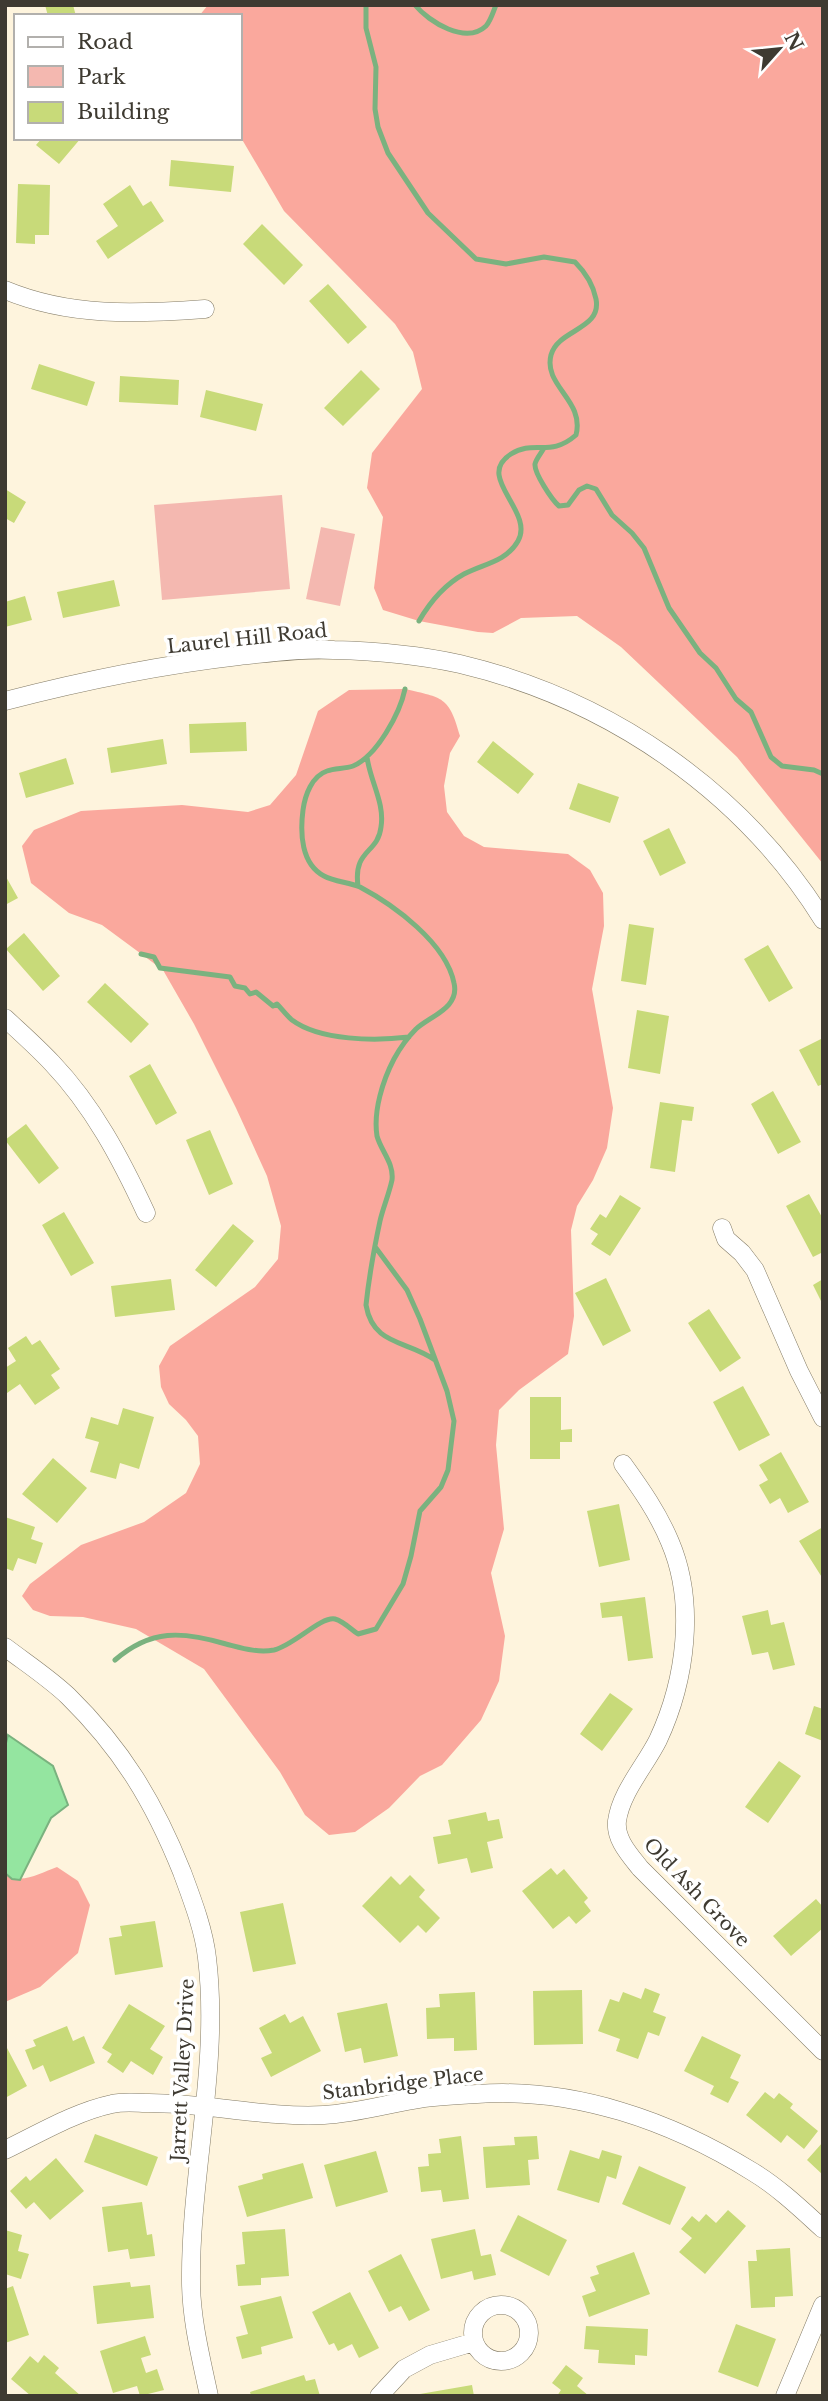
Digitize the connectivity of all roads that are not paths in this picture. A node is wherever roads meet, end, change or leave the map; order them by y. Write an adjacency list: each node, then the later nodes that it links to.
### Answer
1 (5, 290): 2 (street)
2 (205, 309)
3 (5, 701): 4 (street, Laurel Hill Road)
4 (823, 920)
5 (5, 1018): 6 (street)
6 (146, 1213)
7 (722, 1228): 8 (street)
8 (823, 1418)
9 (623, 1464): 11 (street, Old Ash Grove)
10 (5, 1647): 12 (street, Jarrett Valley Drive)
11 (823, 2051)
12 (205, 2105): 13 (street, Stanbridge Place); 14 (street, Stanbridge Place); 17 (street, Jarrett Valley Drive)
13 (5, 2150)
14 (823, 2229)
15 (823, 2305): 19 (street)
16 (474, 2342): 18 (street)
17 (209, 2396)
18 (379, 2396)
19 (785, 2396)

